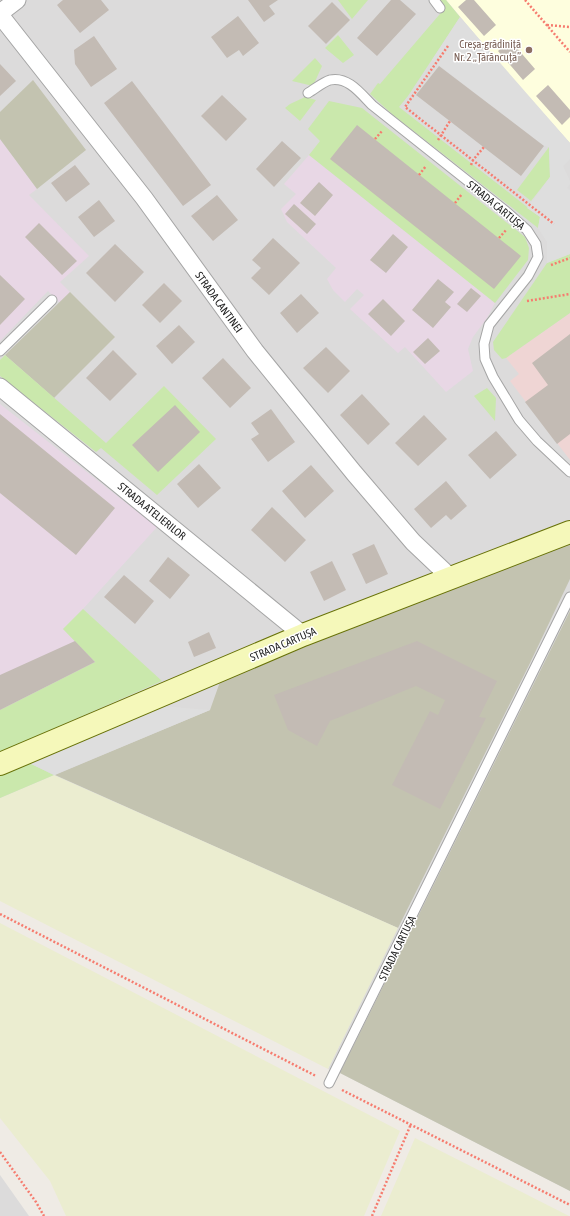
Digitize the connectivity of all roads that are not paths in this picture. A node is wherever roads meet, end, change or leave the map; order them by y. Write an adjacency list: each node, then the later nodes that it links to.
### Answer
1 (17, 0): 4 (street, STRADA CANTINEI)
2 (434, 0): 3 (lane)
3 (440, 8)
4 (0, 14): 11 (street, STRADA CANTINEI)
5 (308, 93): 9 (lane, STRADA CARTUȘA)
6 (52, 300): 7 (lane)
7 (0, 351)
8 (0, 387): 13 (street, STRADA ATELIERILOR)
9 (570, 472)
10 (570, 532): 11 (street, STRADA CARTUȘA)
11 (451, 578): 13 (street, STRADA CARTUȘA)
12 (570, 597): 15 (lane, STRADA CARTUȘA)
13 (303, 635): 14 (street, STRADA CARTUȘA)
14 (0, 764)
15 (330, 1083)

